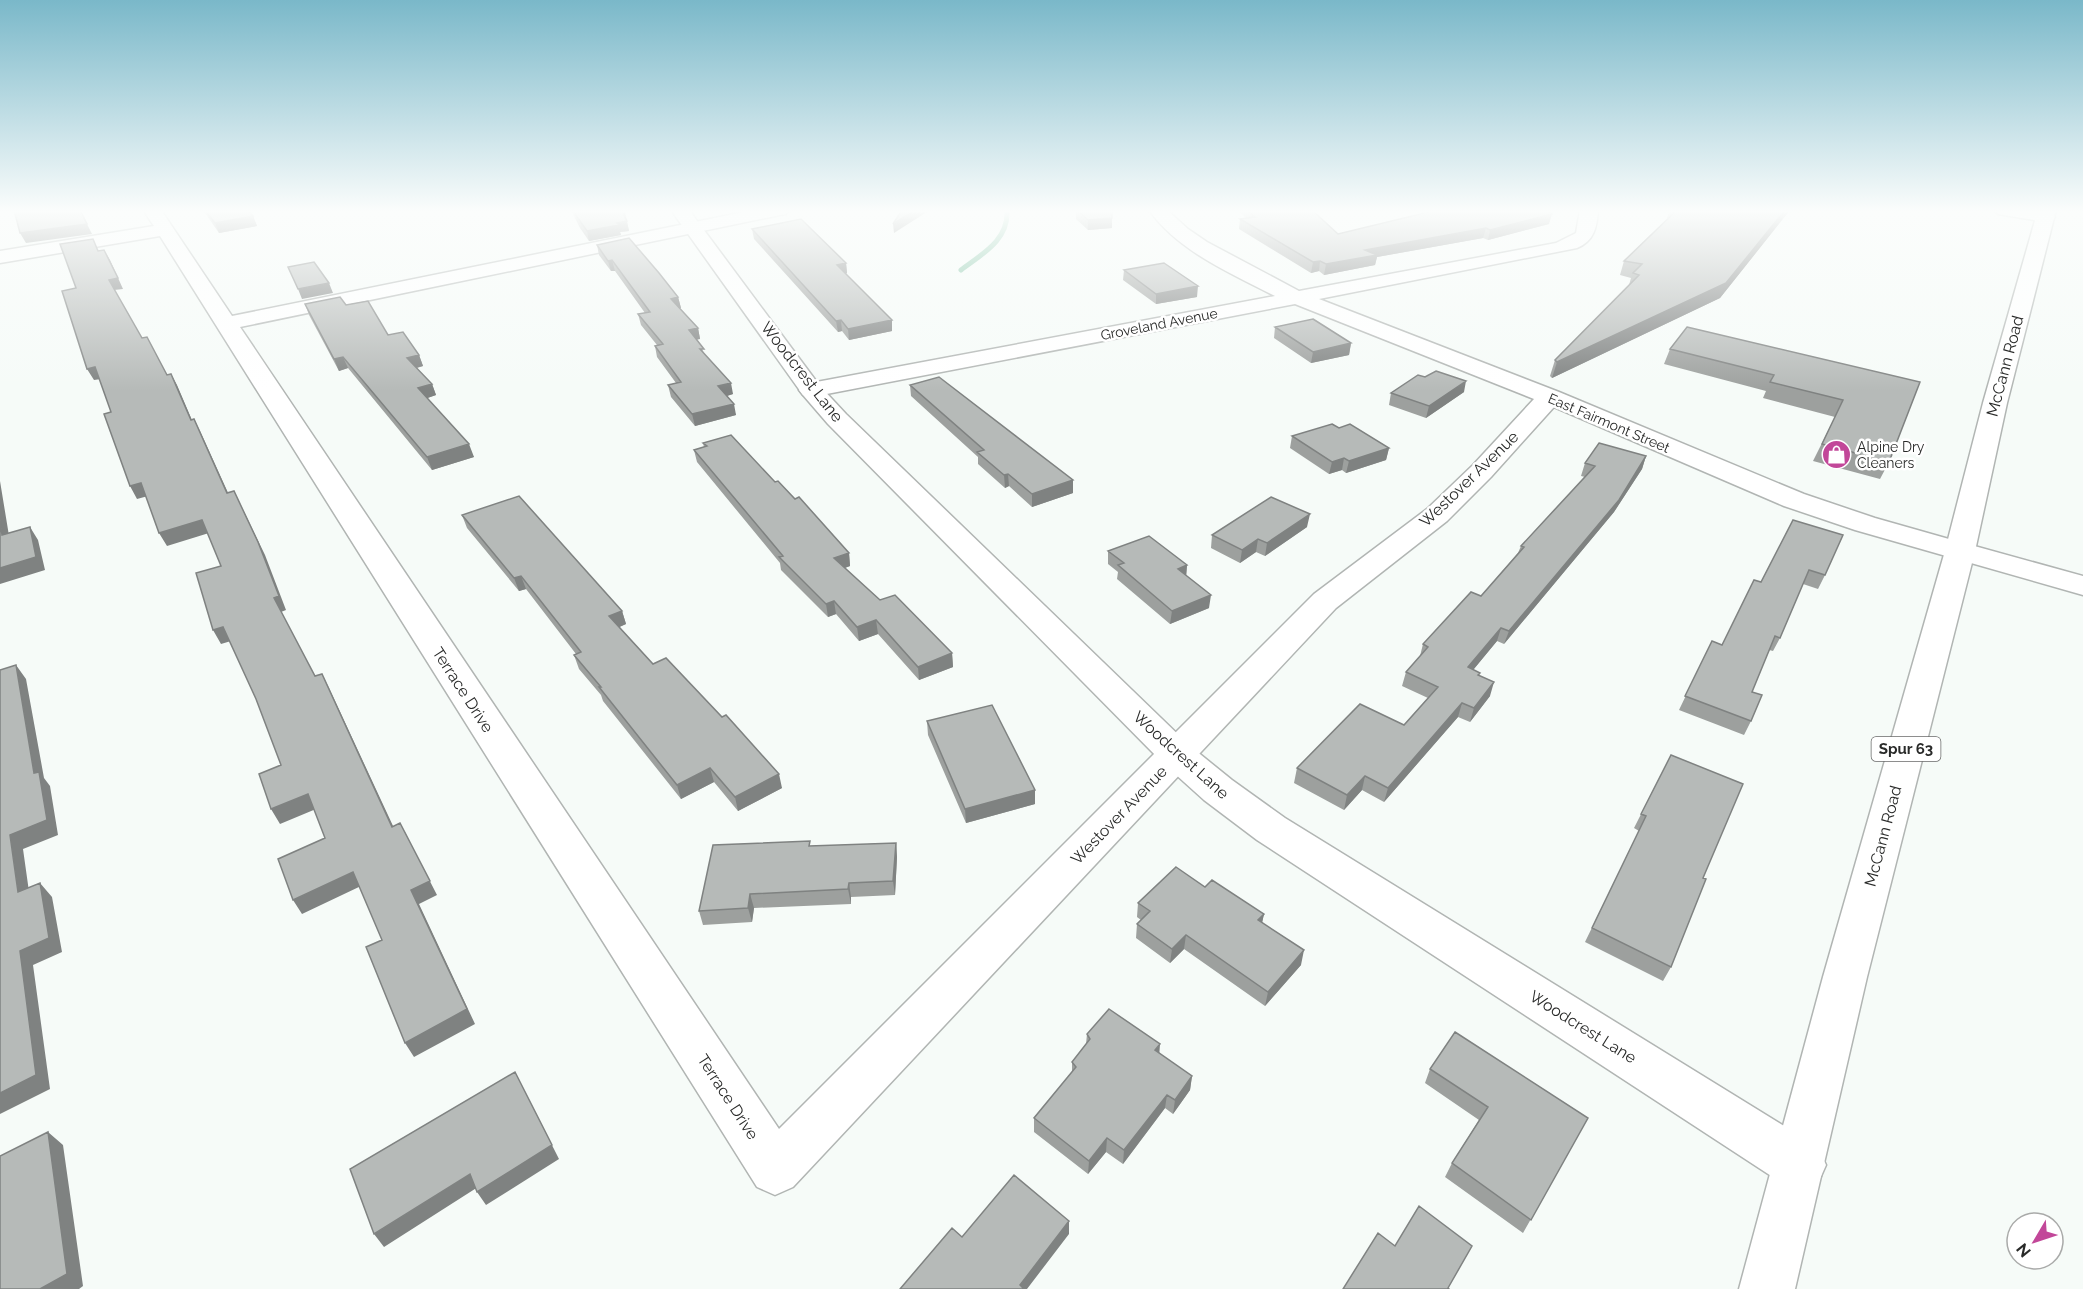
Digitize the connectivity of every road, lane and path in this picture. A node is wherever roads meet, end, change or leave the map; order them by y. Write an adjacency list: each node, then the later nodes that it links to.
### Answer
1 (190, 270): 8 (street, Terrace Drive)
2 (459, 270): 8 (street)
3 (725, 270): 9 (street, Woodcrest Lane)
4 (1243, 270): 7 (street, East Fairmont Street)
5 (1439, 270): 7 (street, Groveland Avenue)
6 (2032, 270): 11 (street, McCann Road / Spur 63)
7 (1297, 297): 9 (street, Groveland Avenue); 10 (street, East Fairmont Street)
8 (224, 324): 15 (street, Terrace Drive)
9 (811, 390): 13 (street, Woodcrest Lane)
10 (1550, 397): 11 (street, East Fairmont Street); 13 (street, Westover Avenue)
11 (1960, 551): 12 (street, East Fairmont Street); 14 (street, McCann Road / Spur 63)
12 (2083, 586)
13 (1177, 755): 14 (street, Woodcrest Lane); 15 (street, Westover Avenue)
14 (1800, 1165): 16 (street, McCann Road / Spur 63)
15 (775, 1169)
16 (1767, 1289)

